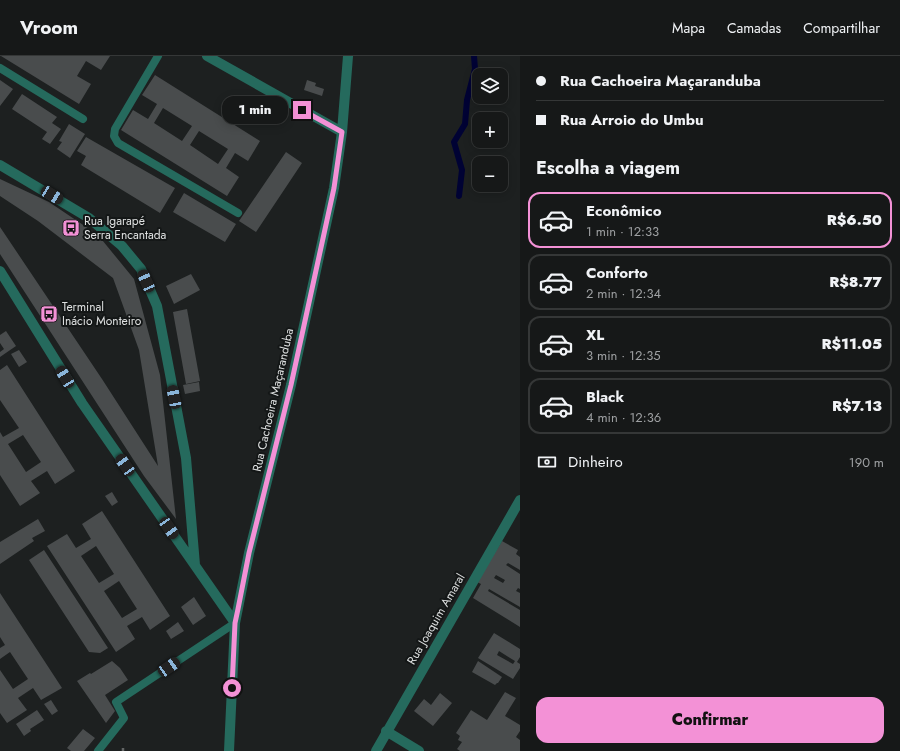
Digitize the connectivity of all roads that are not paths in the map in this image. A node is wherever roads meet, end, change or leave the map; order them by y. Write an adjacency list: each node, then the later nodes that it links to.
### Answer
1 (158, 56): 8 (lane)
2 (207, 56): 6 (street)
3 (348, 56): 6 (street, Rua Cachoeira Maçaranduba)
4 (0, 68): 5 (lane)
5 (83, 119)
6 (342, 132): 12 (street, Rua Cachoeira Maçaranduba)
7 (0, 164): 11 (street)
8 (238, 213)
9 (0, 271): 11 (street)
10 (520, 500): 13 (street, Rua Joaquim Amaral)
11 (195, 565): 12 (street)
12 (235, 623): 14 (lane); 15 (street, Rua Cachoeira Maçaranduba)
13 (386, 731): 16 (street, Rua Joaquim Amaral); 17 (street)
14 (98, 751)
15 (229, 751)
16 (376, 751)
17 (419, 751)

